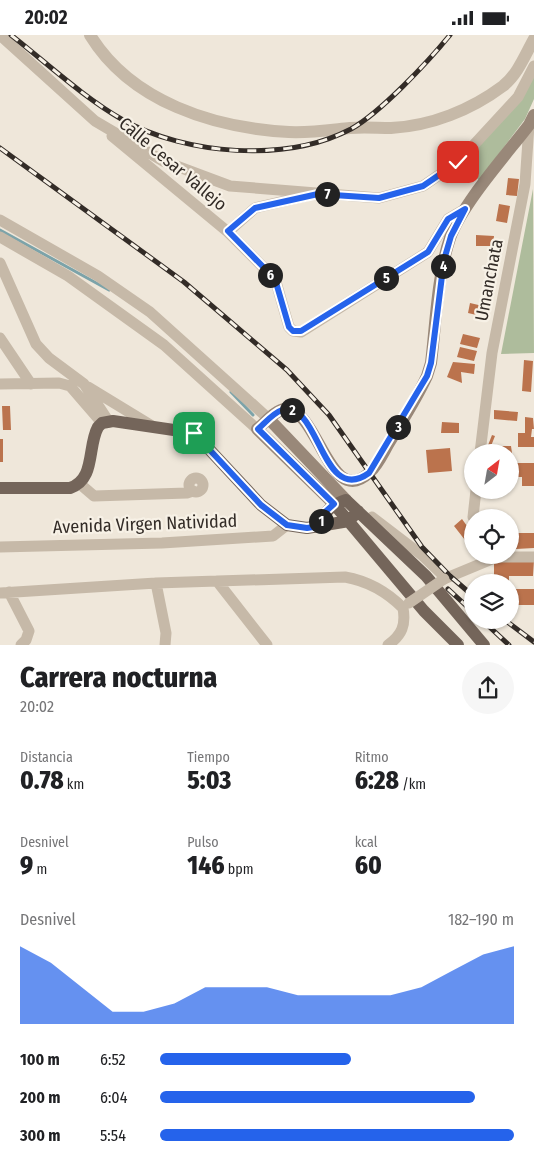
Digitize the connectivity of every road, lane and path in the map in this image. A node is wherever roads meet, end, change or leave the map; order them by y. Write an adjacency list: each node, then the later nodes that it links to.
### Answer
1 (0, 35): 6 (street)
2 (90, 35): 3 (street)
3 (534, 39)
4 (534, 66): 8 (street)
5 (531, 120): 7 (street, Umanchata); 9 (main road)
6 (95, 121): 8 (street); 11 (street, Calle Cesar Vallejo)
7 (529, 184): 22 (street, Umanchata)
8 (318, 194): 11 (street)
9 (465, 209): 11 (street, Calle Cesar Vallejo); 18 (main road)
10 (0, 220): 18 (street)
11 (228, 231)
12 (0, 237): 21 (street)
13 (0, 263): 17 (street)
14 (0, 338): 16 (street)
15 (0, 384): 16 (street)
16 (32, 384): 19 (street)
17 (84, 384): 19 (street); 20 (street)
18 (269, 419): 21 (main road); 26 (main road)
19 (105, 423): 20 (main road); 23 (main road)
20 (153, 427): 29 (main road)
21 (258, 429): 27 (main road)
22 (481, 444)
23 (80, 485): 24 (main road); 25 (street)
24 (0, 488)
25 (193, 491)
26 (346, 500): 27 (main road); 28 (main road); 35 (street)
27 (334, 504): 28 (main road); 30 (main road)
28 (353, 516): 30 (main road); 44 (main road); 45 (main road)
29 (287, 525): 30 (main road); 31 (street, Avenida Virgen Natividad)
30 (319, 526)
31 (0, 547)
32 (519, 557): 33 (street)
33 (534, 557)
34 (478, 564): 35 (street)
35 (445, 578): 39 (street, bridge)
36 (217, 581): 37 (street); 39 (street); 42 (street)
37 (156, 583): 38 (street); 41 (street)
38 (4, 593): 40 (street)
39 (406, 606): 43 (street)
40 (21, 645)
41 (165, 645)
42 (267, 645)
43 (388, 645)
44 (458, 645)
45 (484, 645)

